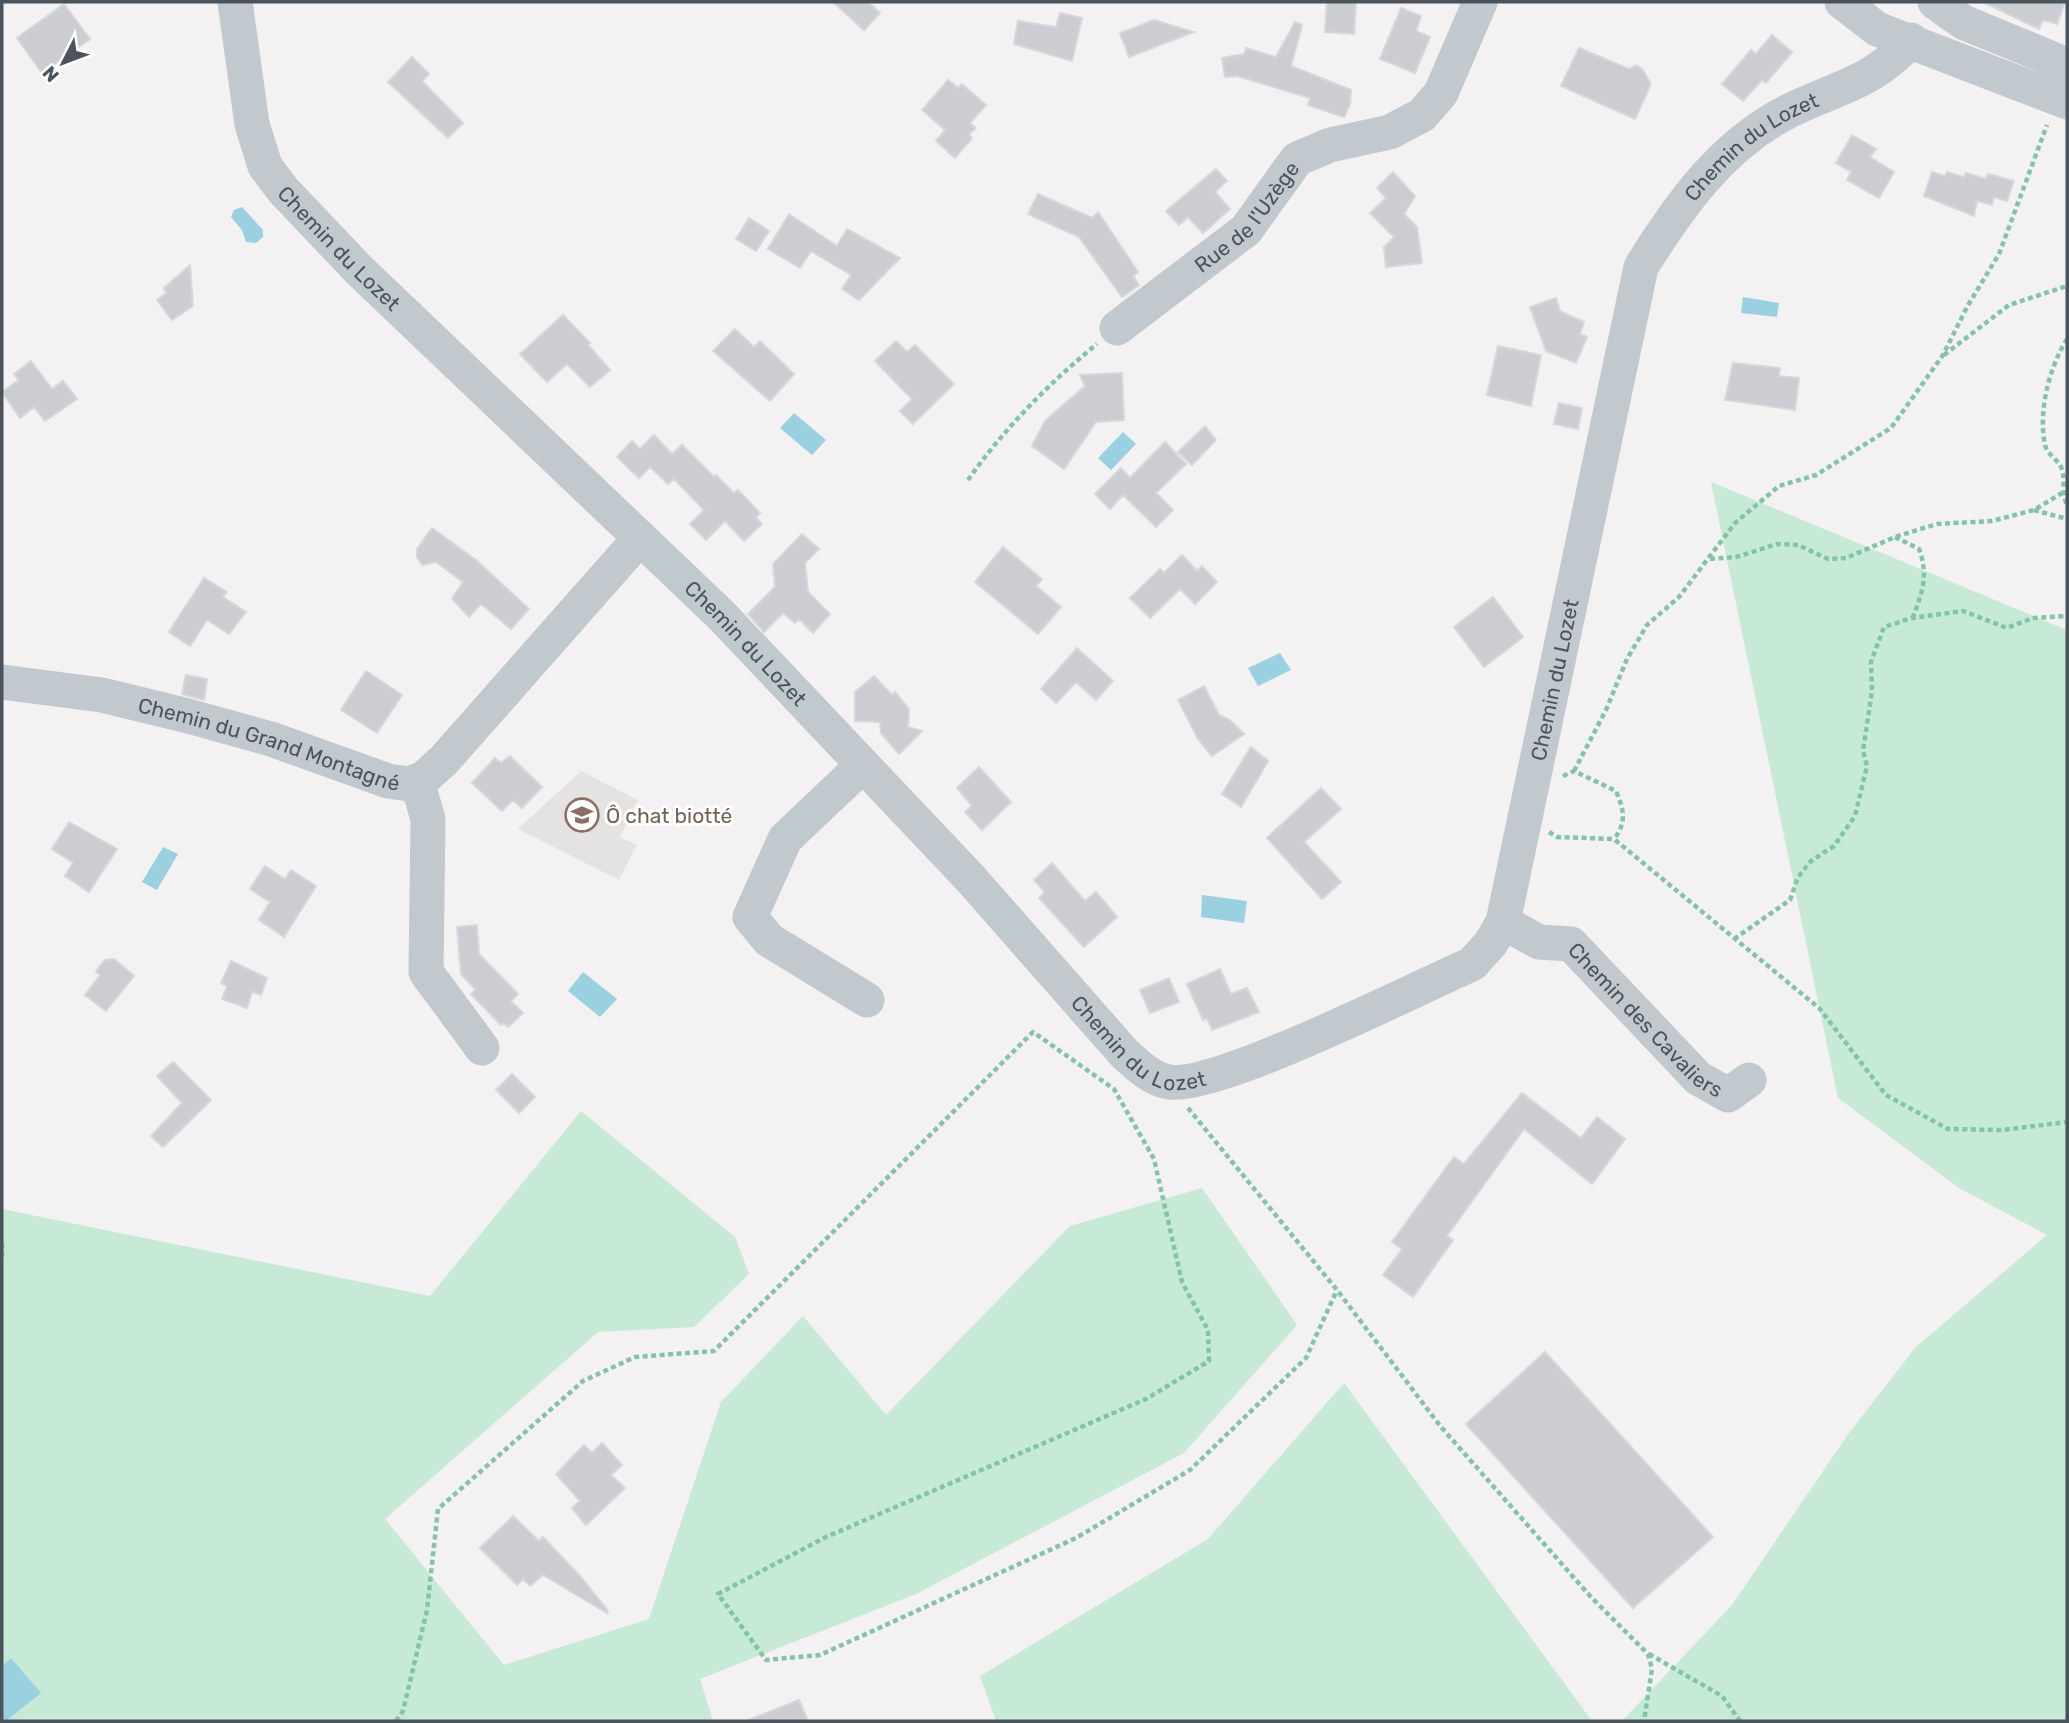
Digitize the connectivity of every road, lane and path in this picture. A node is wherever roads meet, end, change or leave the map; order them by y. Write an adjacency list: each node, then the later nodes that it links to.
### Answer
1 (235, 2): 18 (street, Chemin du Lozet)
2 (1480, 2): 9 (street, Rue de l'Uzège)
3 (1842, 2): 6 (street)
4 (1870, 2): 6 (street)
5 (1935, 2): 7 (street)
6 (1911, 40): 7 (street); 26 (street, Chemin du Lozet)
7 (2064, 88): 11 (path)
8 (2067, 286): 11 (path)
9 (1117, 328): 12 (path)
10 (2067, 339): 13 (path)
11 (1943, 355): 19 (path)
12 (968, 480)
13 (2062, 493): 14 (path); 15 (path)
14 (2067, 505)
15 (2034, 510): 16 (path); 17 (path)
16 (2067, 519)
17 (1895, 537): 19 (path); 21 (path)
18 (640, 538): 23 (street, Chemin du Lozet); 25 (street, Chemin du Grand Montagné)
19 (1710, 559): 24 (path)
20 (2067, 616): 21 (path)
21 (1912, 618): 29 (path)
22 (2, 682): 25 (street, Chemin du Grand Montagné)
23 (863, 765): 30 (street); 33 (street, Chemin du Lozet)
24 (1574, 772): 26 (path); 27 (path)
25 (417, 781): 31 (street)
26 (1527, 805): 27 (path); 28 (street, Chemin du Lozet)
27 (1614, 839): 29 (path)
28 (1503, 922): 32 (street, Chemin des Cavaliers); 33 (street, Chemin du Lozet)
29 (1734, 939): 34 (path)
30 (867, 1000)
31 (482, 1048)
32 (1749, 1080)
33 (1168, 1082): 37 (path)
34 (2067, 1122)
35 (2, 1243): 36 (path)
36 (2, 1260)
37 (1337, 1290): 38 (path); 39 (path)
38 (1648, 1654): 40 (path); 41 (path)
39 (396, 1721)
40 (1644, 1721)
41 (1740, 1721)

